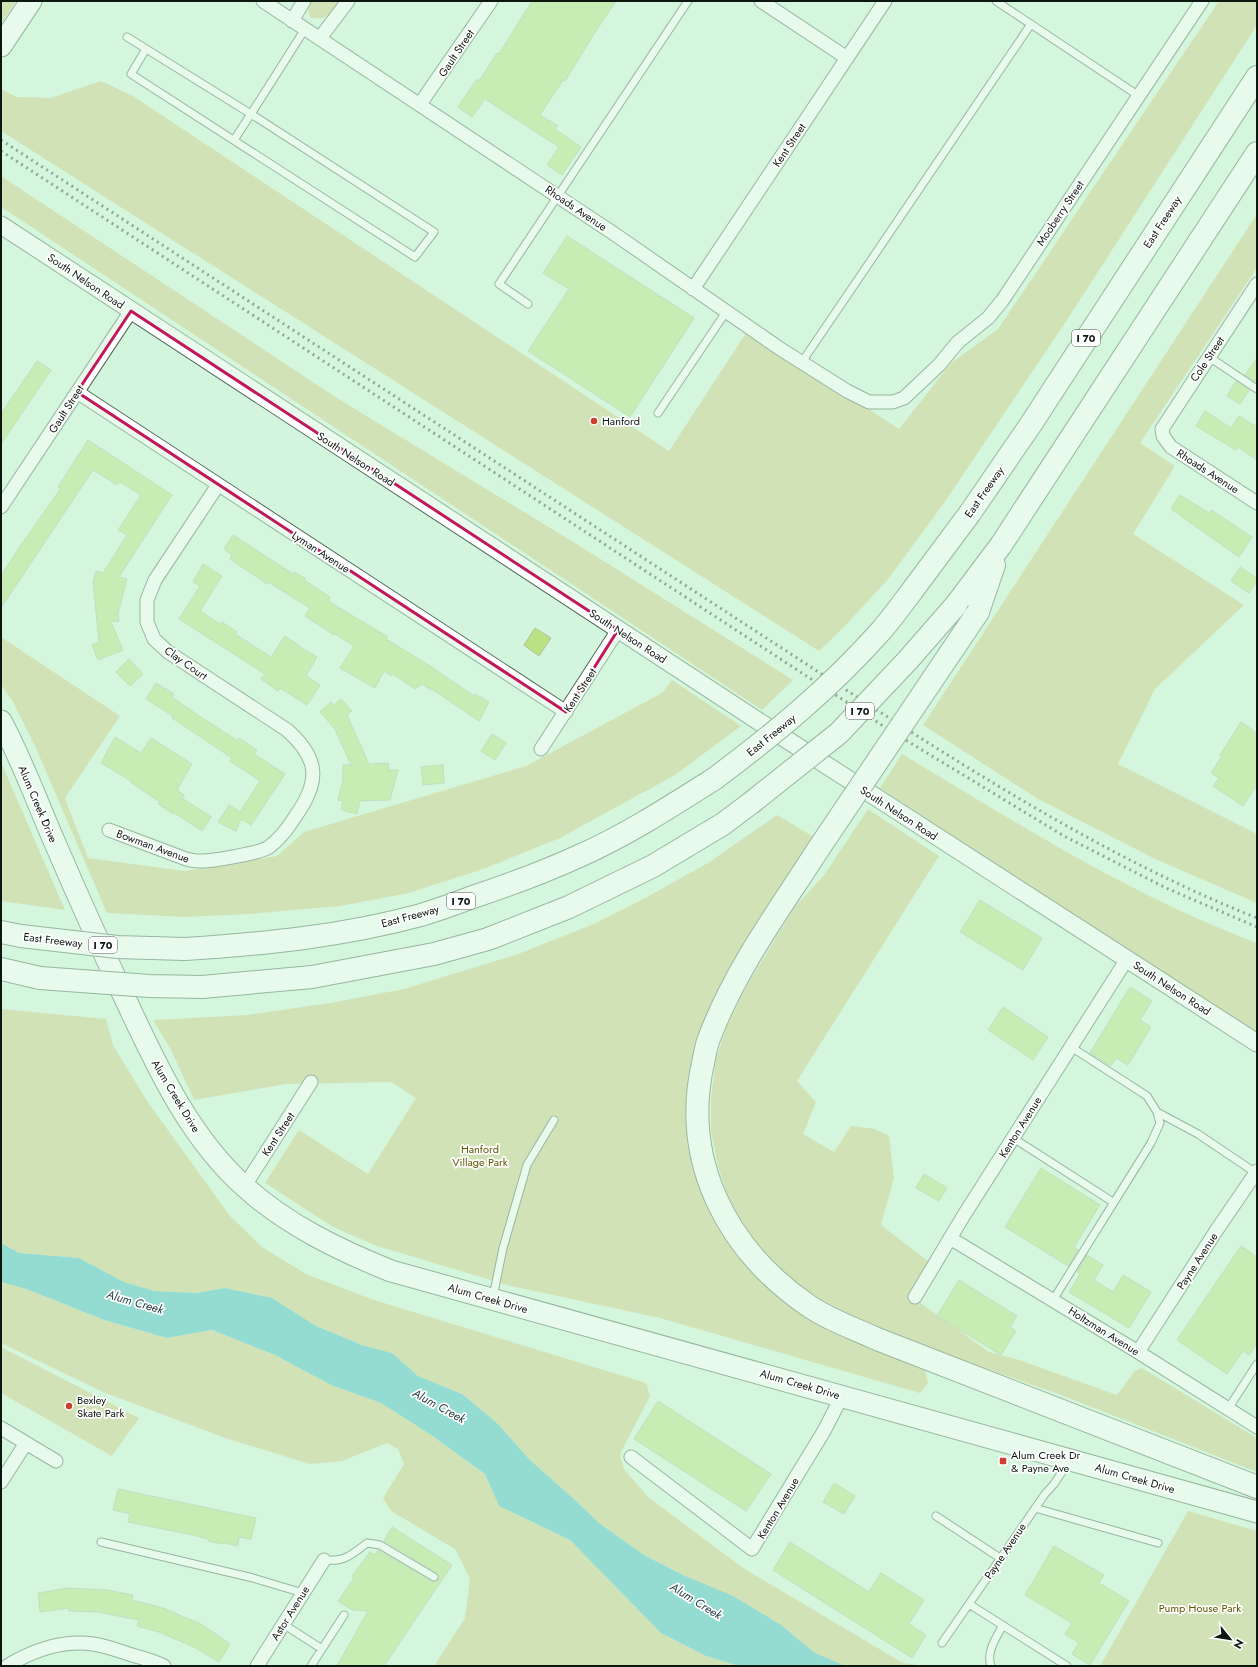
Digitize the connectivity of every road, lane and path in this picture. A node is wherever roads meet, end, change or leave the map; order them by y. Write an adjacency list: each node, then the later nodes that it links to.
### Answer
1 (31, 1): 16 (main road)
2 (262, 1): 11 (street, Rhoads Avenue)
3 (304, 1): 11 (street)
4 (348, 1): 15 (street)
5 (491, 1): 21 (street, Gault Street)
6 (688, 1): 25 (lane)
7 (761, 1): 18 (street)
8 (885, 1): 18 (street, Kent Street)
9 (996, 1): 12 (lane)
10 (1202, 1): 20 (street, Mooberry Street)
11 (292, 21): 13 (street, Rhoads Avenue)
12 (1031, 24): 20 (lane); 33 (lane)
13 (305, 28): 15 (street, Rhoads Avenue); 22 (lane)
14 (127, 37): 17 (lane)
15 (320, 38): 21 (street, Rhoads Avenue)
16 (1, 46)
17 (146, 49): 22 (lane); 23 (lane)
18 (847, 58): 28 (street, Kent Street)
19 (1257, 77): 49 (highway, East Freeway / I 70, bridge)
20 (1139, 96): 36 (street, Mooberry Street)
21 (420, 104): 25 (street, Rhoads Avenue)
22 (251, 114): 23 (lane); 23 (lane)
23 (234, 140)
24 (1257, 153): 42 (highway, I 70)
25 (558, 196): 28 (street, Rhoads Avenue); 29 (lane)
26 (1, 225): 30 (street, South Nelson Road)
27 (1257, 284): 32 (street, Cole Street)
28 (693, 289): 31 (street, Rhoads Avenue)
29 (528, 304)
30 (131, 311): 35 (street, Gault Street); 43 (street, South Nelson Road)
31 (726, 312): 33 (street, Rhoads Avenue); 37 (lane)
32 (1209, 357): 34 (lane); 38 (street, Cole Street)
33 (802, 362): 36 (street, Rhoads Avenue)
34 (1257, 389)
35 (77, 392): 39 (street, Lyman Avenue); 41 (street, Gault Street)
36 (893, 402)
37 (658, 413)
38 (1163, 436): 40 (street, Rhoads Avenue)
39 (218, 485): 44 (street, Lyman Avenue); 47 (street, Clay Court)
40 (1257, 504)
41 (1, 508)
42 (1001, 545): 52 (highway, I 70, bridge); 78 (highway, bridge)
43 (618, 630): 44 (street, Kent Street); 50 (street, South Nelson Road)
44 (566, 712): 46 (street, Kent Street)
45 (1, 721): 61 (main road, Alum Creek Drive)
46 (541, 750)
47 (298, 812): 48 (street, Bowman Avenue)
48 (109, 830)
49 (11, 934)
50 (1127, 959): 54 (street, South Nelson Road); 55 (street, Kenton Avenue)
51 (1, 970): 52 (highway, I 70)
52 (40, 978): 53 (highway)
53 (1, 982)
54 (1257, 1043)
55 (1071, 1047): 57 (lane); 59 (street, Kenton Avenue)
56 (311, 1082): 61 (street, Kent Street)
57 (1157, 1112): 60 (lane); 62 (lane)
58 (554, 1120): 65 (lane)
59 (1013, 1138): 62 (lane); 63 (street, Kenton Avenue)
60 (1256, 1172): 67 (street, Payne Avenue)
61 (244, 1187): 65 (main road, Alum Creek Drive)
62 (1113, 1202): 66 (lane)
63 (950, 1238): 64 (street, Kenton Avenue); 66 (street, Holtzman Avenue)
64 (915, 1297)
65 (493, 1299): 69 (main road, Alum Creek Drive)
66 (1053, 1300): 67 (street, Holtzman Avenue)
67 (1138, 1352): 70 (street, Holtzman Avenue)
68 (1257, 1364): 70 (lane)
69 (842, 1396): 74 (street, Kenton Avenue); 75 (main road, Alum Creek Drive)
70 (1228, 1409): 71 (street, Holtzman Avenue)
71 (1257, 1427)
72 (1, 1428): 73 (street)
73 (26, 1443): 76 (street); 77 (street)
74 (631, 1457)
75 (1070, 1459): 79 (lane, Payne Avenue); 80 (main road, Alum Creek Drive)
76 (56, 1461)
77 (1, 1482)
78 (1257, 1487)
79 (1034, 1508): 83 (lane); 84 (lane, Payne Avenue)
80 (1257, 1512)
81 (936, 1516): 84 (lane)
82 (100, 1542): 87 (lane)
83 (1158, 1543)
84 (1000, 1558): 88 (lane, Payne Avenue)
85 (324, 1560): 86 (lane); 87 (street, Astor Avenue)
86 (434, 1577)
87 (303, 1593): 90 (street, Astor Avenue)
88 (969, 1604): 91 (lane); 92 (lane, Payne Avenue)
89 (344, 1615): 93 (lane)
90 (283, 1624): 93 (lane); 96 (street, Astor Avenue)
91 (1003, 1625): 98 (lane); 99 (lane)
92 (942, 1643)
93 (322, 1649): 97 (lane)
94 (7, 1666): 95 (street)
95 (164, 1666)
96 (257, 1666)
97 (311, 1666)
98 (992, 1666)
99 (1067, 1666)

